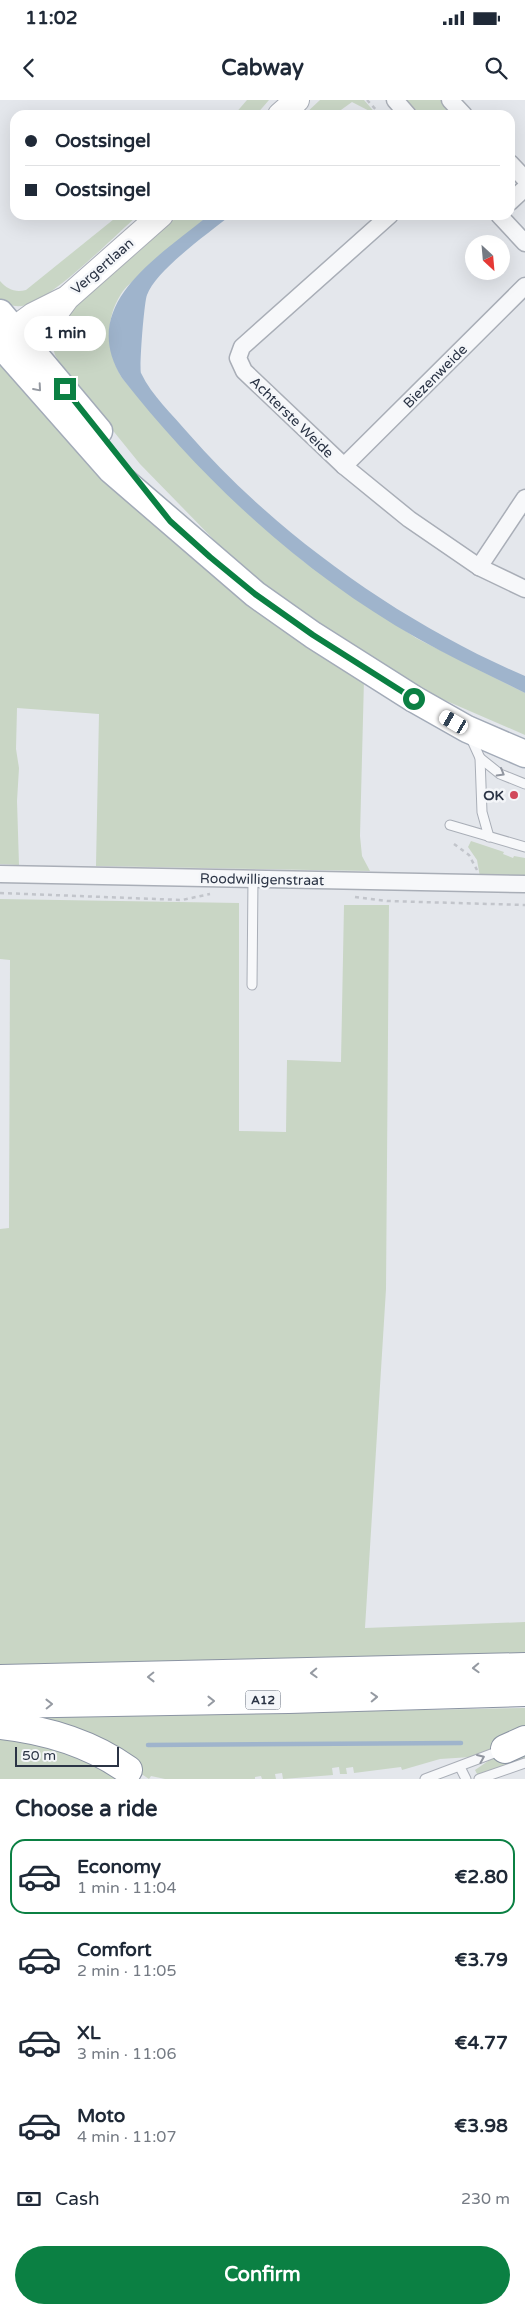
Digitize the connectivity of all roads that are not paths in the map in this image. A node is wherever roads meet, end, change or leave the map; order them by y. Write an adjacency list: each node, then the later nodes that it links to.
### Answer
1 (274, 100): 5 (street)
2 (297, 100): 6 (street)
3 (395, 100): 7 (street)
4 (450, 100): 8 (street)
5 (266, 110)
6 (286, 110)
7 (404, 110)
8 (459, 110)
9 (515, 168): 10 (street)
10 (525, 179)
11 (525, 188): 12 (street)
12 (515, 197)
13 (155, 220): 18 (street, Vergertlaan)
14 (384, 220): 19 (street, Achterste Weide)
15 (504, 220): 16 (street)
16 (525, 243)
17 (525, 286): 19 (street, Biezenweide)
18 (9, 336): 23 (main road)
19 (344, 466): 21 (street, Achterste Weide)
20 (525, 498): 21 (street)
21 (479, 567): 22 (street, Achterste Weide)
22 (525, 589)
23 (467, 729): 24 (main road); 25 (lane)
24 (525, 754)
25 (480, 758): 26 (lane, one-way to 26); 28 (lane)
26 (525, 784)
27 (450, 825): 28 (lane)
28 (489, 837): 29 (lane)
29 (525, 847)
30 (0, 874): 31 (street, Roodwilligenstraat)
31 (253, 879): 32 (street, Roodwilligenstraat); 33 (lane)
32 (525, 884)
33 (252, 985)
34 (525, 1667): 35 (highway, A12, one-way to 35)
35 (0, 1679)
36 (525, 1692): 37 (highway, A12, one-way to 36)
37 (0, 1704)
38 (0, 1725): 41 (highway)
39 (518, 1750): 40 (lane, one-way to 39); 44 (lane)
40 (460, 1767): 42 (lane); 43 (lane)
41 (131, 1772)
42 (425, 1779)
43 (466, 1779)
44 (479, 1779)

